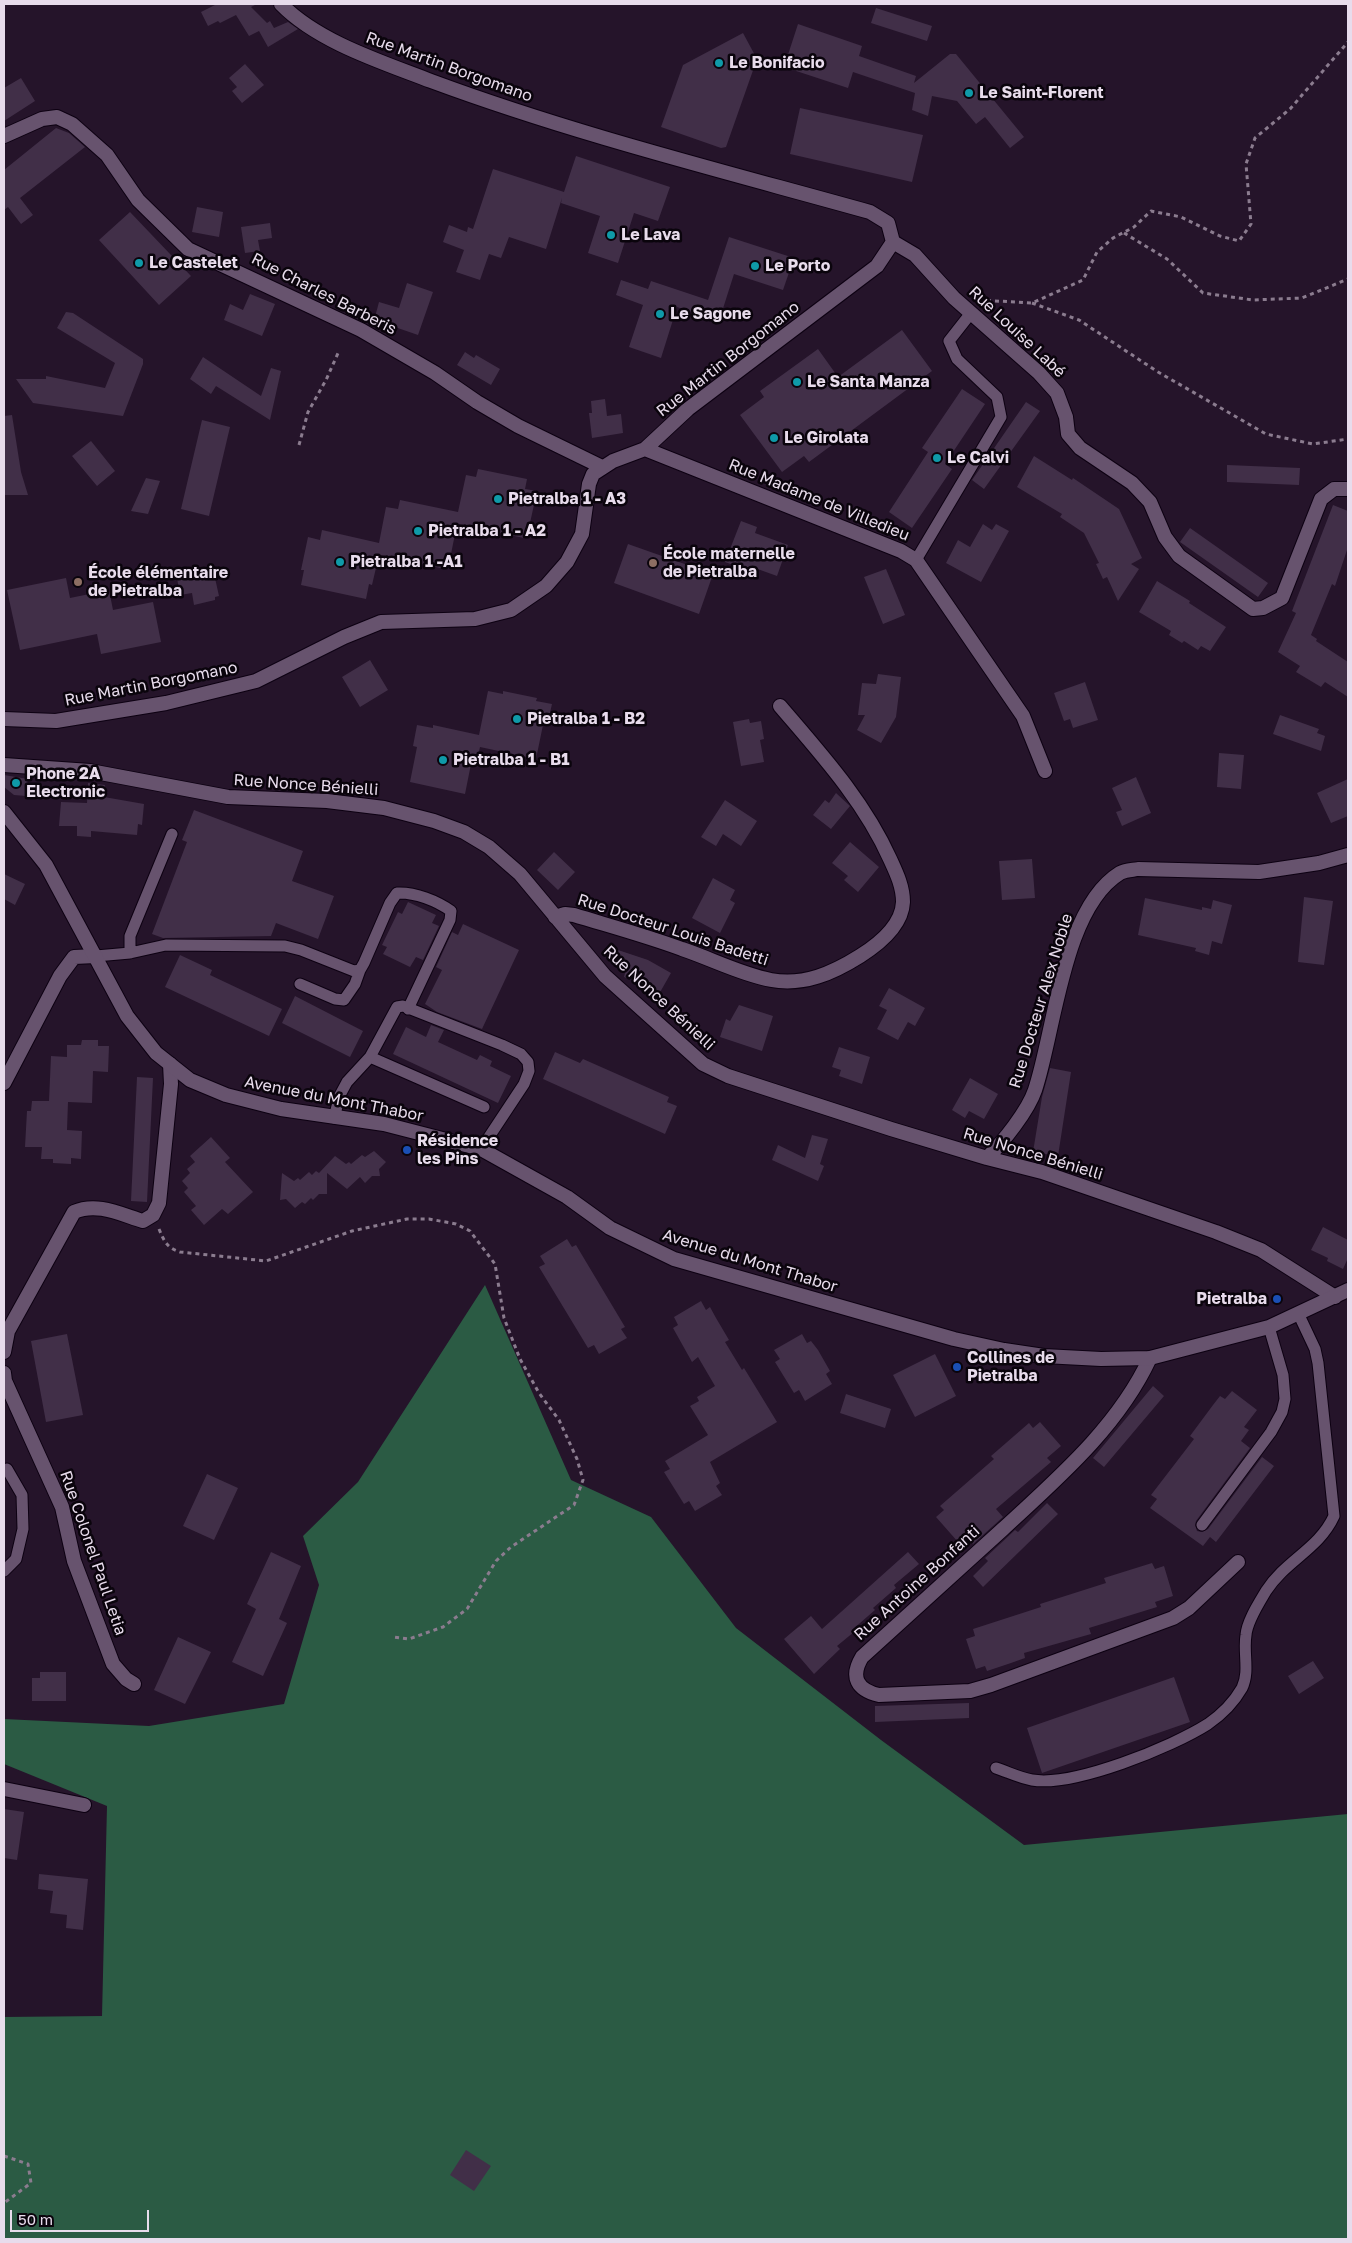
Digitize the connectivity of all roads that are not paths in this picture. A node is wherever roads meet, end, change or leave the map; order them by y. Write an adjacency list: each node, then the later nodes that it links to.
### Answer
1 (281, 4): 3 (street, Rue Martin Borgomano)
2 (4, 136): 6 (street, Rue Charles Barberis)
3 (893, 242): 4 (street, Rue Louise Labé); 5 (street, Rue Martin Borgomano)
4 (972, 313): 7 (street, Rue Louise Labé); 8 (lane)
5 (645, 448): 6 (street, Rue Martin Borgomano); 8 (street, Rue Madame de Villedieu)
6 (602, 467): 10 (street, Rue Martin Borgomano)
7 (1348, 489)
8 (916, 560): 12 (street, Rue Madame de Villedieu)
9 (780, 706): 16 (street, Rue Docteur Louis Badetti)
10 (4, 719)
11 (4, 765): 16 (street, Rue Nonce Bénielli)
12 (1046, 771)
13 (4, 812): 18 (street, Avenue du Mont Thabor)
14 (172, 834): 17 (lane)
15 (1348, 855): 28 (street, Rue Docteur Alex Noble)
16 (554, 917): 28 (street, Rue Nonce Bénielli)
17 (130, 953): 18 (lane); 19 (lane)
18 (96, 956): 23 (street, Avenue du Mont Thabor); 24 (street)
19 (360, 970): 20 (lane); 21 (lane)
20 (300, 984)
21 (408, 1009): 22 (lane); 27 (lane)
22 (370, 1056): 25 (lane); 26 (lane)
23 (170, 1064): 26 (street, Avenue du Mont Thabor); 33 (street)
24 (4, 1084)
25 (484, 1107)
26 (334, 1118): 27 (street, Avenue du Mont Thabor)
27 (481, 1149): 34 (street, Avenue du Mont Thabor)
28 (987, 1158): 30 (street, Rue Nonce Bénielli)
29 (1348, 1290): 30 (street, Avenue du Mont Thabor)
30 (1335, 1297): 31 (street, Avenue du Mont Thabor)
31 (1298, 1313): 32 (street, Avenue du Mont Thabor); 41 (lane)
32 (1269, 1327): 34 (street, Avenue du Mont Thabor); 37 (lane)
33 (4, 1352)
34 (1150, 1358): 38 (street, Rue Antoine Bonfanti)
35 (4, 1372): 40 (street, Rue Colonel Paul Letia)
36 (7, 1469): 39 (lane)
37 (1202, 1525)
38 (1238, 1562)
39 (4, 1571)
40 (134, 1684)
41 (996, 1768)
42 (4, 1788): 43 (street)
43 (84, 1805)

